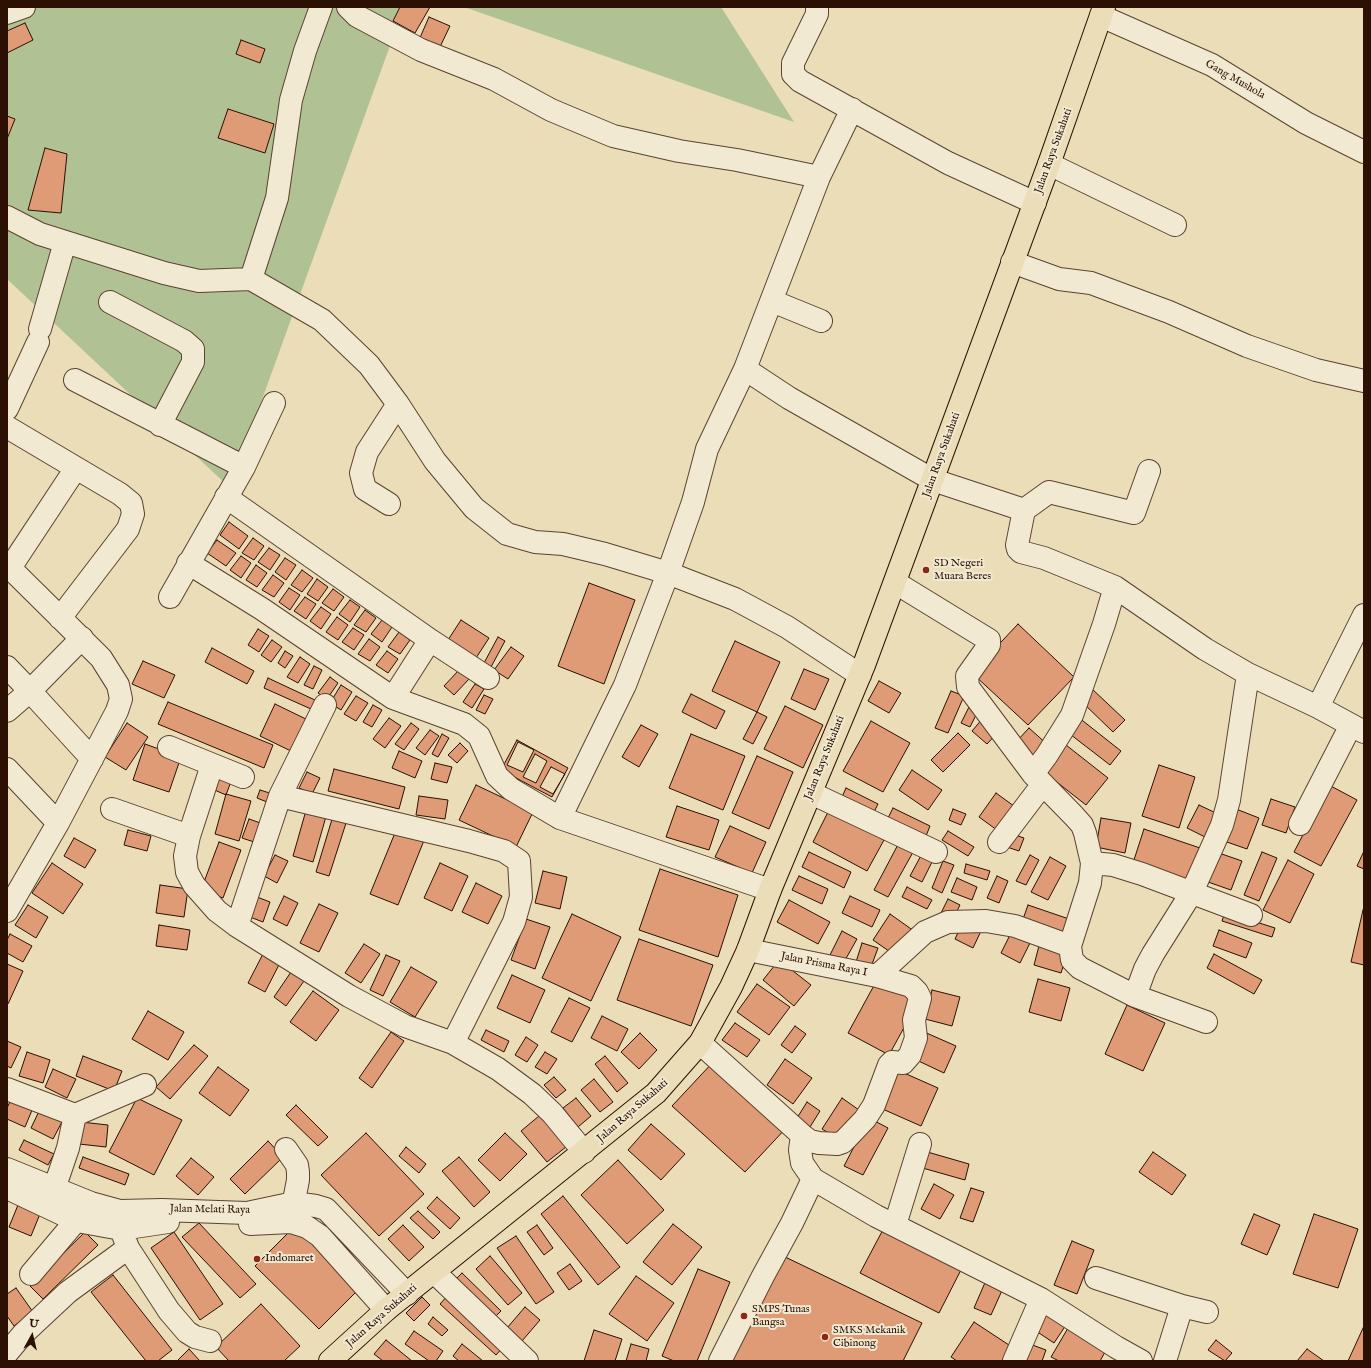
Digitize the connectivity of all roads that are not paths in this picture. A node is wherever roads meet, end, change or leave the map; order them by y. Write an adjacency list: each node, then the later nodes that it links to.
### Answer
1 (24, 7): 6 (street)
2 (321, 7): 16 (street)
3 (348, 7): 10 (street)
4 (817, 7): 7 (street)
5 (1103, 12): 8 (street, Gang Mushola); 9 (main road, Jalan Raya Sukahati)
6 (7, 13)
7 (852, 109): 10 (street); 11 (street)
8 (1364, 152)
9 (1049, 164): 11 (main road, Jalan Raya Sukahati); 13 (street)
10 (819, 177): 17 (street)
11 (1035, 203): 15 (main road, Jalan Raya Sukahati)
12 (7, 217): 14 (street)
13 (1176, 225)
14 (65, 242): 16 (street); 25 (street)
15 (1012, 262): 22 (street); 31 (main road, Jalan Raya Sukahati)
16 (251, 279): 24 (street)
17 (772, 301): 19 (street); 20 (street)
18 (110, 302): 26 (street)
19 (821, 321)
20 (745, 369): 31 (street); 37 (street)
21 (75, 380): 26 (street)
22 (1364, 382)
23 (274, 403): 28 (street)
24 (398, 404): 33 (street); 37 (street)
25 (7, 409)
26 (160, 425): 28 (street)
27 (9, 434): 29 (street)
28 (244, 467): 32 (street)
29 (76, 468): 36 (street); 42 (street)
30 (1148, 470): 34 (street)
31 (933, 480): 34 (street); 38 (main road, Jalan Raya Sukahati)
32 (226, 497): 35 (street); 44 (street)
33 (389, 504)
34 (1024, 510): 39 (street)
35 (188, 563): 40 (street); 50 (street)
36 (9, 566): 42 (street)
37 (668, 573): 47 (street); 64 (street)
38 (896, 583): 47 (main road, Jalan Raya Sukahati); 60 (street)
39 (1116, 587): 46 (street); 60 (street)
40 (170, 597)
41 (1364, 615): 52 (street)
42 (60, 618): 43 (street)
43 (82, 638): 49 (street); 56 (street)
44 (430, 640): 48 (street); 50 (street)
45 (7, 667): 49 (street)
46 (1248, 674): 52 (street); 73 (street)
47 (860, 675): 61 (main road, Jalan Raya Sukahati)
48 (488, 678)
49 (30, 691): 53 (street); 56 (street)
50 (393, 698): 64 (street)
51 (325, 704): 62 (street)
52 (1318, 707): 54 (street)
53 (7, 711)
54 (1358, 729): 66 (street)
55 (169, 747): 57 (street)
56 (92, 759): 65 (street)
57 (212, 765): 59 (street); 67 (street)
58 (7, 769): 65 (street)
59 (243, 777)
60 (1038, 779): 68 (street); 70 (street)
61 (811, 792): 69 (street); 72 (main road, Jalan Raya Sukahati)
62 (280, 796): 76 (street); 82 (street)
63 (112, 809): 67 (street)
64 (560, 818): 72 (street)
65 (58, 823): 71 (street)
66 (1300, 824)
67 (188, 836): 76 (street)
68 (999, 842)
69 (936, 852)
70 (1092, 862): 73 (street); 77 (street)
71 (13, 884): 74 (street)
72 (770, 890): 78 (main road, Jalan Raya Sukahati)
73 (1192, 892): 75 (street); 80 (street)
74 (7, 911)
75 (1251, 915)
76 (237, 926): 82 (street)
77 (1070, 946): 79 (street, Jalan Prisma Raya I); 80 (street)
78 (748, 950): 79 (street, Jalan Prisma Raya I); 83 (main road, Jalan Raya Sukahati)
79 (877, 976): 87 (street)
80 (1135, 996): 81 (street)
81 (1206, 1022)
82 (453, 1043): 90 (street)
83 (700, 1043): 87 (street); 90 (main road, Jalan Raya Sukahati)
84 (145, 1085): 86 (street)
85 (7, 1089): 86 (street)
86 (75, 1115): 94 (street)
87 (802, 1136): 92 (street)
88 (920, 1144): 98 (street)
89 (286, 1149): 96 (street)
90 (584, 1152): 100 (main road, Jalan Raya Sukahati)
91 (7, 1169): 94 (street, Jalan Melati Raya)
92 (812, 1179): 98 (street); 112 (street)
93 (7, 1188): 97 (street, Jalan Melati Raya)
94 (54, 1189): 95 (street, Jalan Melati Raya)
95 (91, 1203): 97 (street); 99 (street, Jalan Melati Raya)
96 (292, 1212): 99 (street, Jalan Melati Raya); 103 (street, Jalan Melati Raya); 106 (street, Jalan Melati Raya)
97 (77, 1221): 99 (street, Jalan Melati Raya); 101 (street)
98 (895, 1225): 104 (street)
99 (123, 1229): 108 (street); 109 (street)
100 (434, 1272): 103 (main road, Jalan Raya Sukahati); 111 (street)
101 (31, 1274)
102 (1096, 1278): 105 (street)
103 (407, 1294): 106 (main road, Jalan Raya Sukahati)
104 (1041, 1299): 113 (street); 114 (street)
105 (1182, 1306): 107 (street); 115 (street)
106 (386, 1310): 110 (main road, Jalan Raya Sukahati)
107 (1208, 1312)
108 (210, 1341)
109 (7, 1353)
110 (331, 1361)
111 (526, 1361)
112 (720, 1361)
113 (1014, 1361)
114 (1140, 1361)
115 (1165, 1361)

